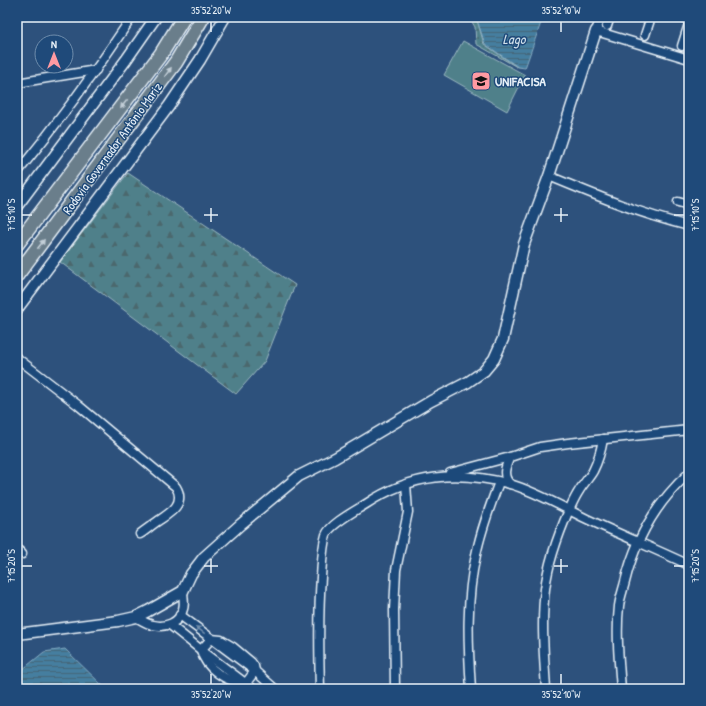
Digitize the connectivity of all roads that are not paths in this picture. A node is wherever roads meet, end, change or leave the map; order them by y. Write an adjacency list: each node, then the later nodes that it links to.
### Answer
1 (132, 17): 17 (street)
2 (156, 17): 23 (street)
3 (184, 17): 25 (highway, Rodovia Governador Antônio Mariz, one-way to 25)
4 (203, 17): 26 (highway, Rodovia Governador Antônio Mariz, one-way to 4)
5 (225, 17): 27 (street)
6 (601, 17): 13 (street)
7 (610, 17): 12 (street)
8 (651, 17): 14 (street)
9 (682, 17): 10 (street)
10 (689, 19)
11 (689, 24): 15 (street)
12 (607, 26)
13 (596, 31): 16 (street); 20 (street)
14 (645, 35)
15 (682, 46)
16 (689, 59)
17 (96, 70): 18 (street); 19 (street)
18 (17, 83)
19 (17, 173)
20 (549, 176): 24 (street); 41 (street)
21 (678, 202): 22 (street)
22 (689, 205)
23 (17, 206)
24 (689, 226)
25 (17, 244)
26 (17, 275)
27 (17, 309)
28 (17, 358): 38 (street)
29 (689, 430): 30 (street)
30 (603, 440): 31 (street); 37 (street)
31 (510, 457): 33 (street); 36 (street)
32 (689, 474): 39 (street)
33 (436, 476): 34 (street); 35 (street)
34 (499, 482): 36 (street); 54 (street)
35 (406, 484): 52 (street); 53 (street)
36 (510, 484): 37 (street)
37 (569, 510): 39 (street); 55 (street)
38 (140, 534)
39 (638, 541): 40 (street); 56 (street)
40 (689, 565)
41 (183, 590): 42 (street); 43 (street)
42 (180, 615): 44 (street); 46 (street, one-way to 42)
43 (136, 617): 44 (street); 45 (street)
44 (170, 625): 47 (street)
45 (17, 634)
46 (211, 639): 47 (street); 48 (street)
47 (201, 650): 49 (street)
48 (255, 672): 49 (street); 51 (street)
49 (246, 683): 50 (street)
50 (253, 689)
51 (275, 689)
52 (320, 689)
53 (395, 689)
54 (471, 689)
55 (546, 689)
56 (621, 689)

